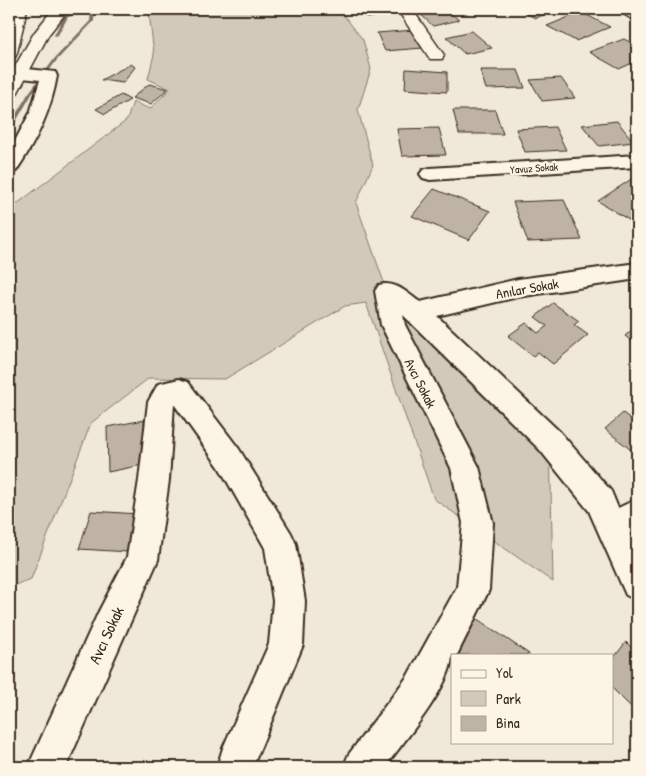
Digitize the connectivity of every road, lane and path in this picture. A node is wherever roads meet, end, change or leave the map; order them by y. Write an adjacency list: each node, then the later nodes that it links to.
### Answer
1 (19, 9): 4 (main road)
2 (61, 9): 6 (main road)
3 (405, 9): 5 (main road)
4 (9, 53)
5 (436, 55)
6 (34, 75): 7 (main road); 9 (street)
7 (9, 92)
8 (637, 161): 10 (street, Yavuz Sokak)
9 (9, 167)
10 (430, 174)
11 (637, 271): 12 (street, Anılar Sokak)
12 (417, 312): 13 (street, Avcı Sokak); 17 (street, Avcı Sokak)
13 (625, 521): 14 (street, Avcı Sokak)
14 (637, 584)
15 (46, 767): 16 (street, Avcı Sokak)
16 (236, 767)
17 (362, 767)

